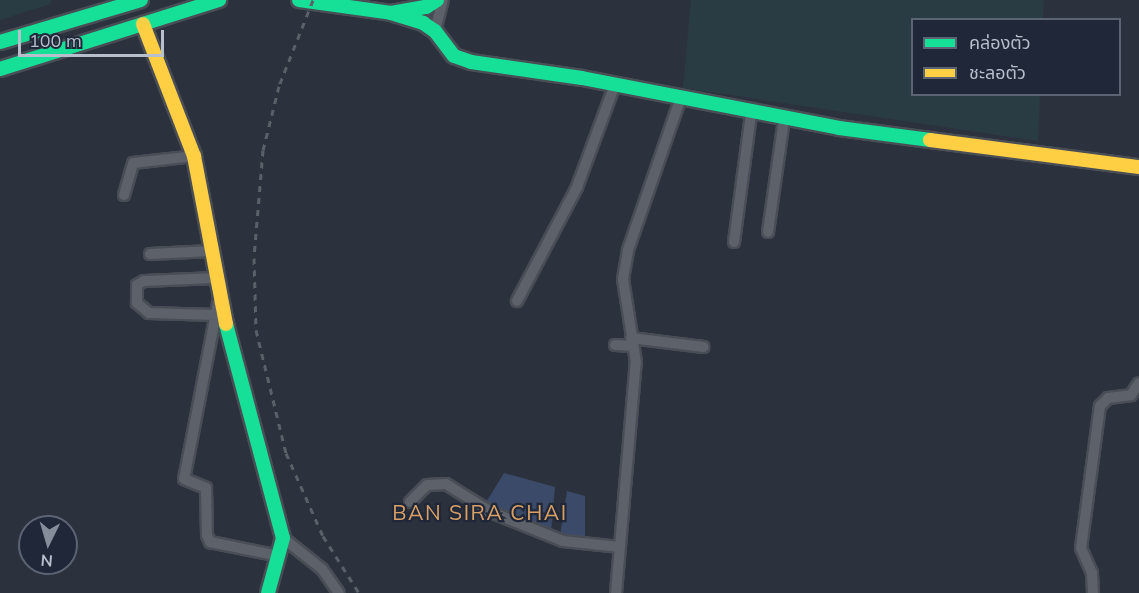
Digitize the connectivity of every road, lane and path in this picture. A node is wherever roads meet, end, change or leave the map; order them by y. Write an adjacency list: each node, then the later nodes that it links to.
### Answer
1 (141, 0): 9 (street)
2 (219, 0): 7 (street)
3 (299, 0): 6 (street)
4 (437, 0): 6 (street)
5 (443, 0): 8 (street)
6 (391, 13): 8 (street)
7 (143, 24): 10 (street); 15 (street)
8 (435, 31): 11 (street)
9 (0, 42)
10 (0, 69)
11 (615, 84): 12 (street); 24 (street)
12 (680, 100): 13 (street); 26 (street)
13 (751, 114): 14 (street); 19 (street)
14 (784, 119): 16 (street); 18 (street)
15 (194, 156): 17 (street); 20 (street)
16 (1139, 166)
17 (124, 195)
18 (768, 232)
19 (734, 242)
20 (212, 251): 21 (street); 22 (street)
21 (150, 254)
22 (216, 278): 23 (street); 25 (street)
23 (219, 297): 25 (street); 31 (street)
24 (517, 301)
25 (216, 315): 33 (street)
26 (632, 342): 27 (street); 28 (street); 32 (street)
27 (615, 345)
28 (704, 347)
29 (1139, 383): 37 (street)
30 (410, 502): 32 (street)
31 (283, 538): 33 (street); 35 (street)
32 (620, 547): 36 (street)
33 (279, 556): 34 (street)
34 (268, 593)
35 (339, 593)
36 (616, 593)
37 (1093, 593)

